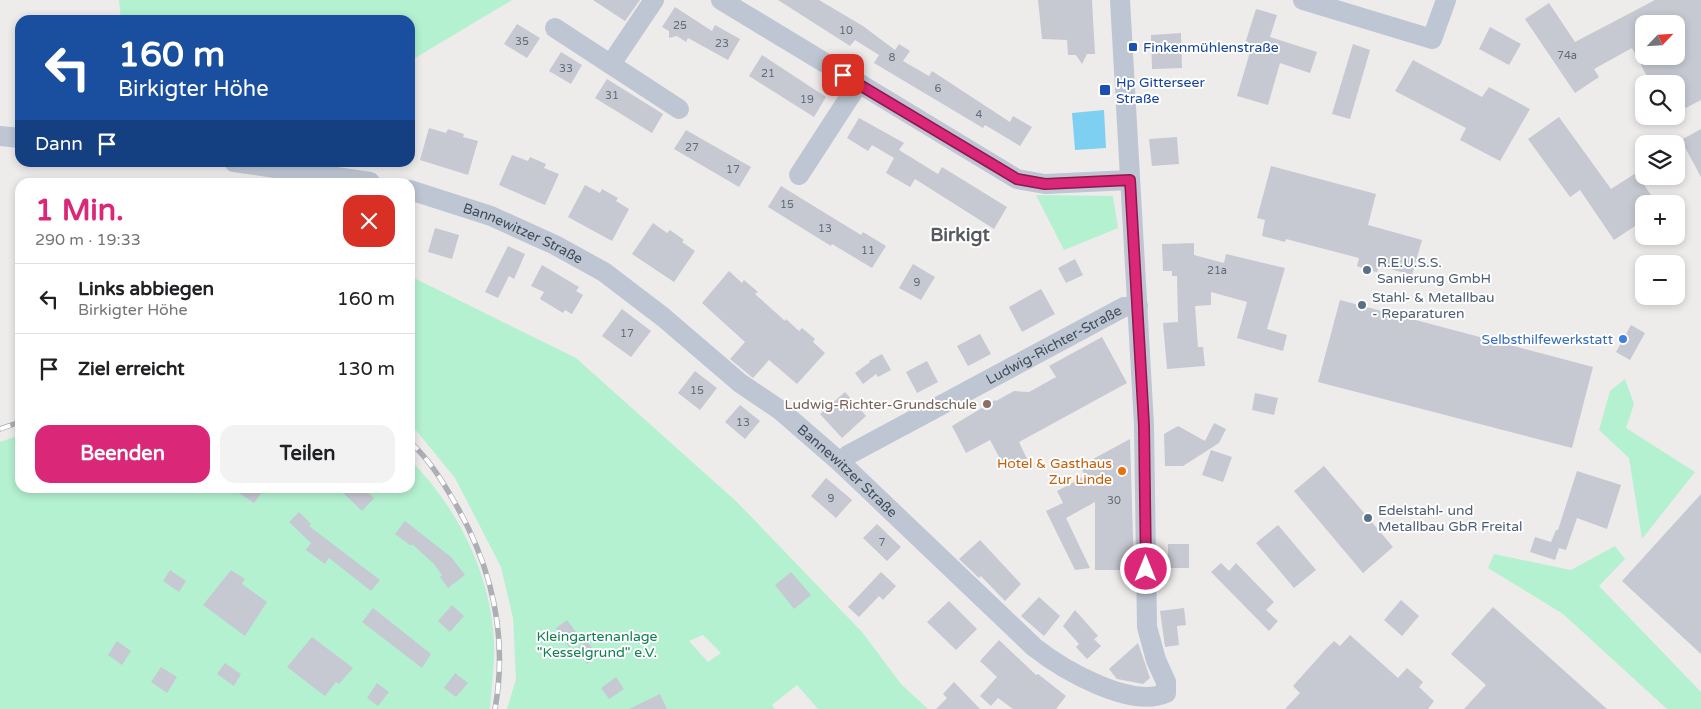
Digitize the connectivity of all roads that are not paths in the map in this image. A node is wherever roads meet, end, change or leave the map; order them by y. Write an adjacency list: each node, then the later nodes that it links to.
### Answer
1 (654, 0): 7 (street)
2 (721, 0): 8 (street)
3 (1120, 0): 15 (street)
4 (1303, 0): 5 (street)
5 (1446, 0)
6 (555, 28): 7 (street)
7 (611, 64): 9 (street)
8 (858, 84): 13 (street); 15 (street)
9 (679, 109)
10 (0, 136): 11 (street)
11 (15, 138)
12 (268, 167): 14 (street)
13 (799, 175)
14 (343, 178)
15 (1130, 180): 17 (street)
16 (415, 192): 18 (street, Bannewitzer Straße)
17 (1138, 306): 18 (street, Ludwig-Richter-Straße); 18 (street, Bannewitzer Straße)
18 (841, 463)

